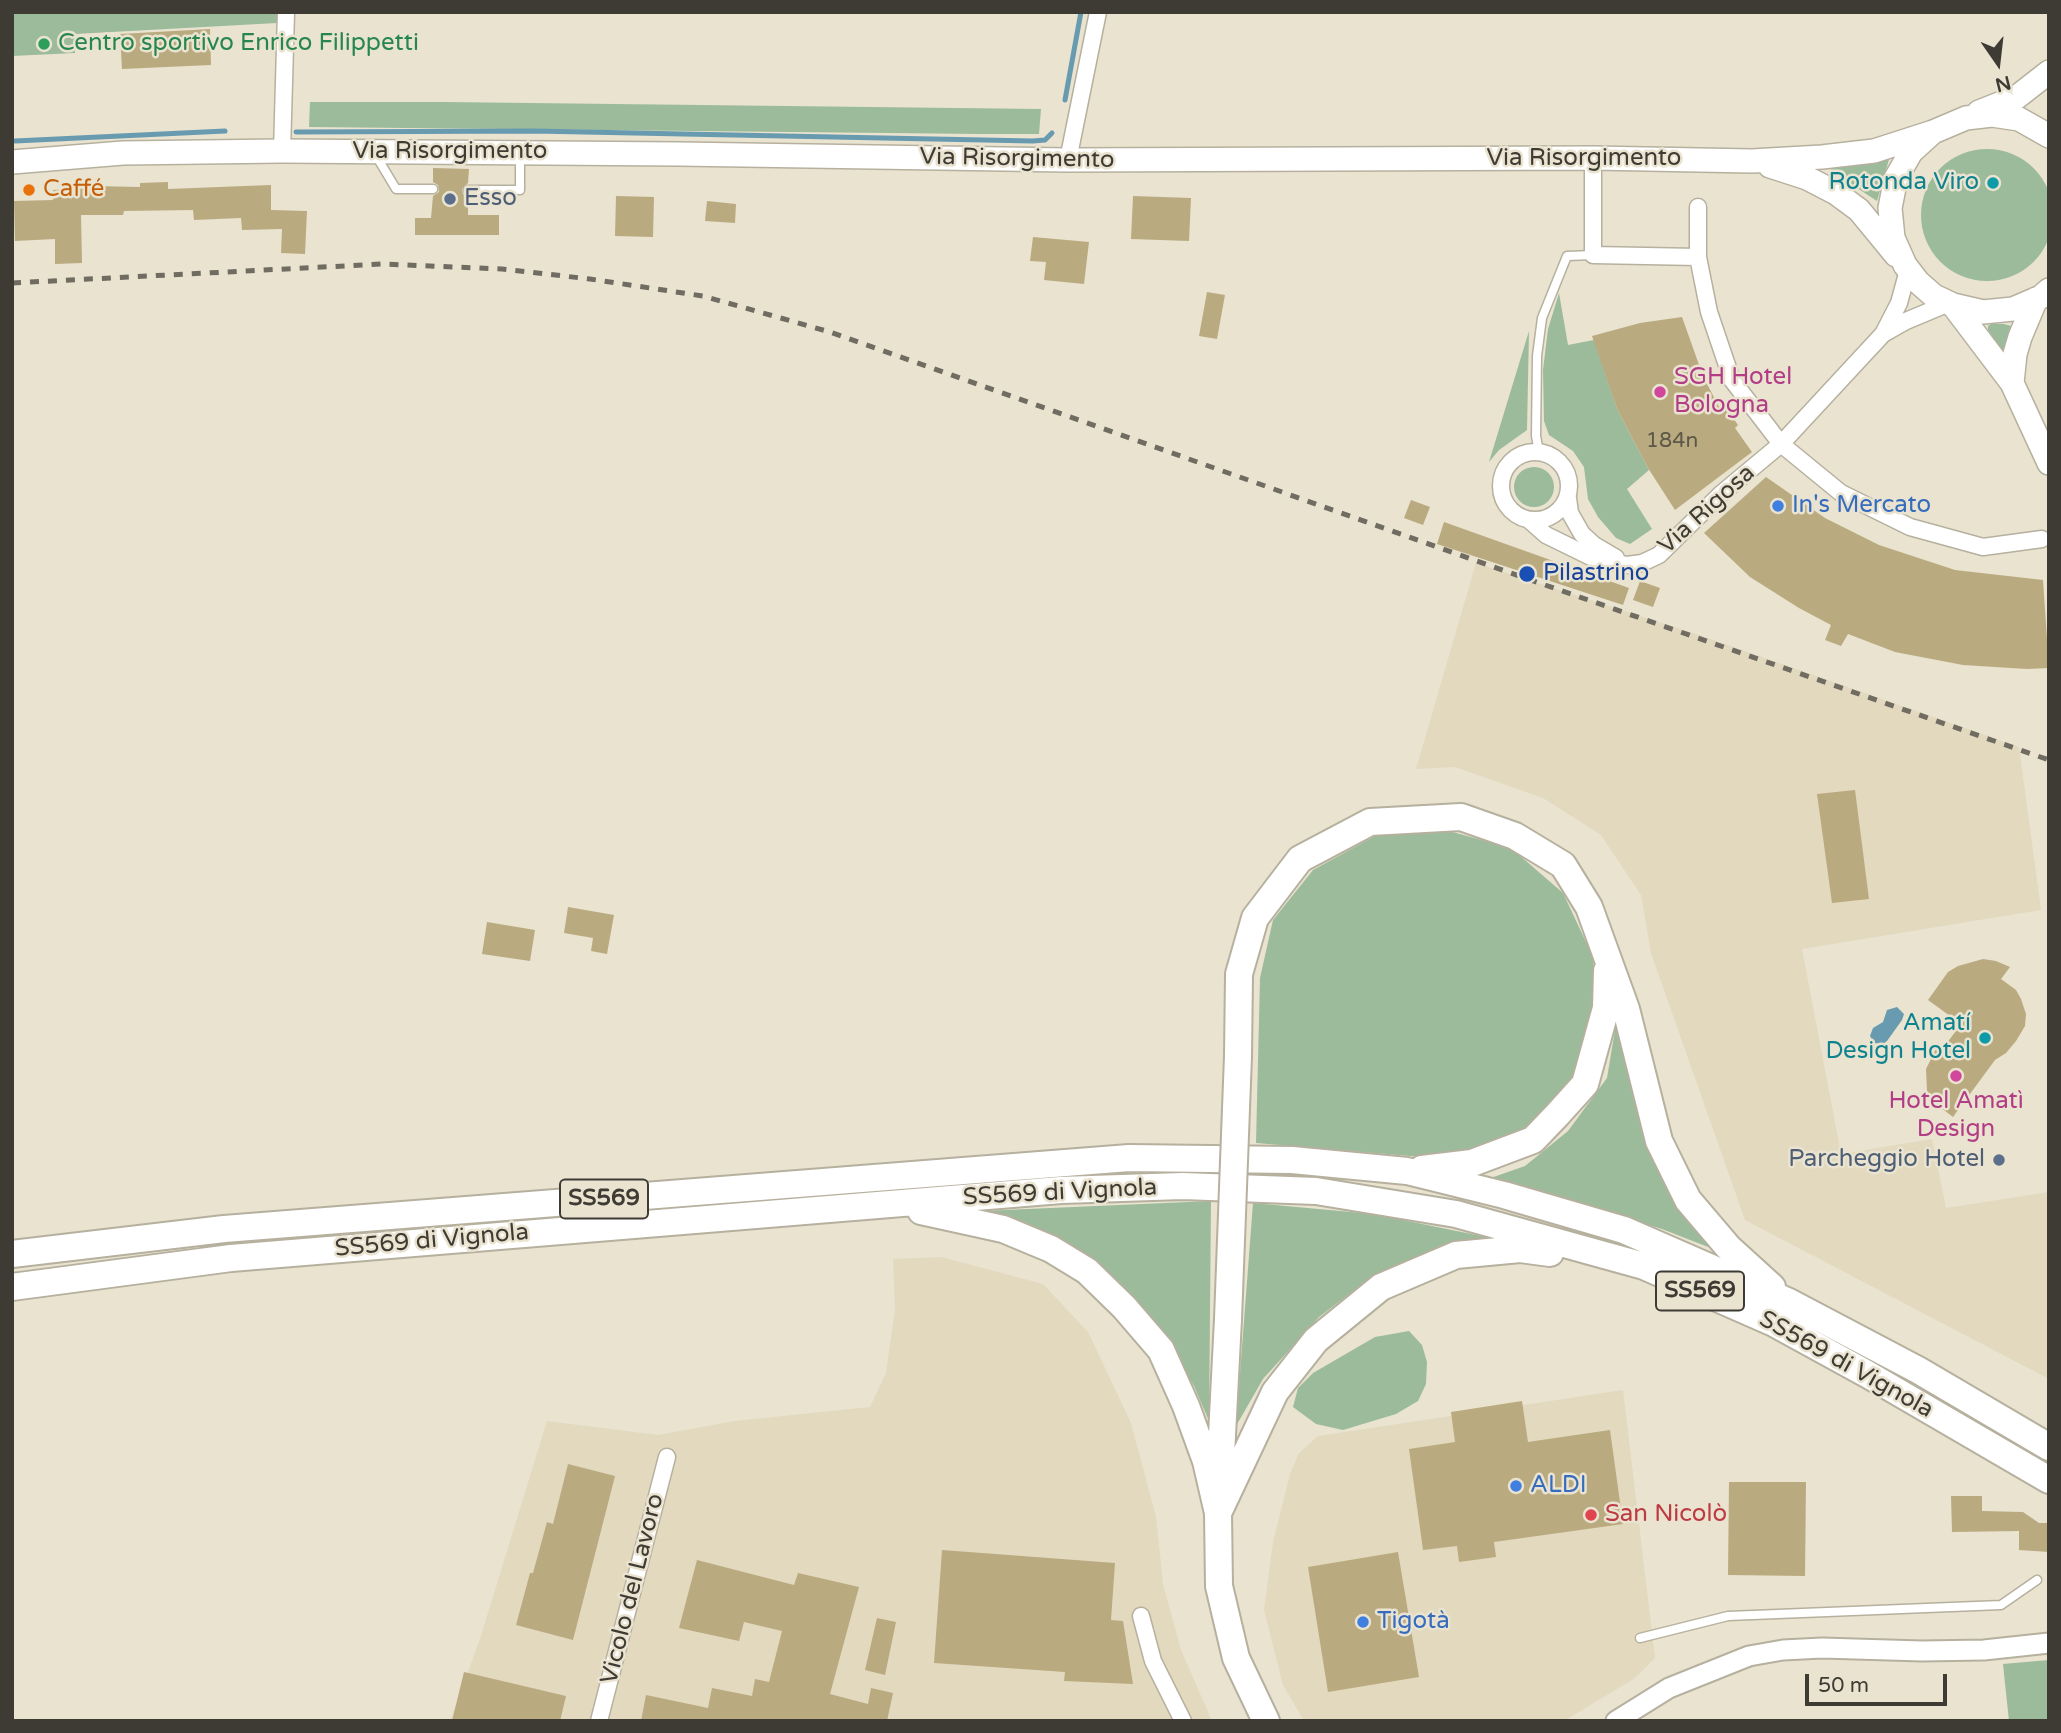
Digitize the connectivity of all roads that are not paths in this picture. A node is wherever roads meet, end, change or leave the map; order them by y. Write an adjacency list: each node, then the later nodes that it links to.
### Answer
1 (286, 12): 7 (street)
2 (1098, 12): 11 (street)
3 (2049, 72): 4 (main road, Via Risorgimento)
4 (1966, 118): 5 (main road, Via Risorgimento); 6 (main road)
5 (1933, 132): 13 (main road, Via Risorgimento); 19 (main road)
6 (2049, 136)
7 (282, 151): 8 (main road, Via Risorgimento); 12 (main road, Via Risorgimento)
8 (374, 152): 9 (main road, Via Risorgimento); 14 (lane)
9 (520, 153): 11 (main road, Via Risorgimento); 15 (lane)
10 (1593, 158): 11 (main road, Via Risorgimento); 13 (main road, Via Risorgimento); 17 (street)
11 (1068, 160)
12 (12, 162)
13 (1752, 162): 19 (main road, Via Risorgimento)
14 (433, 189)
15 (468, 190)
16 (1698, 207): 18 (street)
17 (1592, 255): 18 (street); 25 (lane)
18 (1698, 257): 24 (street)
19 (1906, 267): 21 (main road, Via Risorgimento); 22 (street, Via Rigosa)
20 (2043, 296): 21 (main road); 23 (main road)
21 (1951, 304): 22 (street, Via Rigosa); 23 (main road)
22 (1883, 334): 24 (street, Via Rigosa)
23 (2012, 383): 26 (main road)
24 (1781, 444): 29 (street); 30 (street, Via Rigosa)
25 (1539, 452): 27 (street, Via Rigosa); 28 (street, Via Rigosa)
26 (2049, 463)
27 (1568, 498): 28 (street); 30 (street, Via Rigosa)
28 (1529, 520): 30 (street, Via Rigosa)
29 (2042, 539)
30 (1627, 565)
31 (1607, 956): 32 (highway); 37 (highway); 41 (highway, bridge)
32 (1407, 1171): 34 (highway, SS569 di Vignola / SS569); 37 (highway, SS569 di Vignola / SS569)
33 (886, 1204): 35 (highway, SS569 di Vignola / SS569); 36 (highway, SS569 di Vignola / SS569); 41 (highway)
34 (12, 1254)
35 (1644, 1266): 40 (highway, SS569 di Vignola / SS569); 41 (highway)
36 (12, 1287)
37 (1789, 1302): 38 (highway, SS569 di Vignola / SS569)
38 (2049, 1447)
39 (667, 1457): 46 (street, Vicolo del Lavoro)
40 (2049, 1480)
41 (1218, 1513): 48 (highway)
42 (2037, 1580): 44 (lane)
43 (1141, 1616): 47 (street)
44 (1640, 1638)
45 (2049, 1643): 49 (street)
46 (599, 1721)
47 (1184, 1721)
48 (1266, 1721)
49 (1616, 1721)

